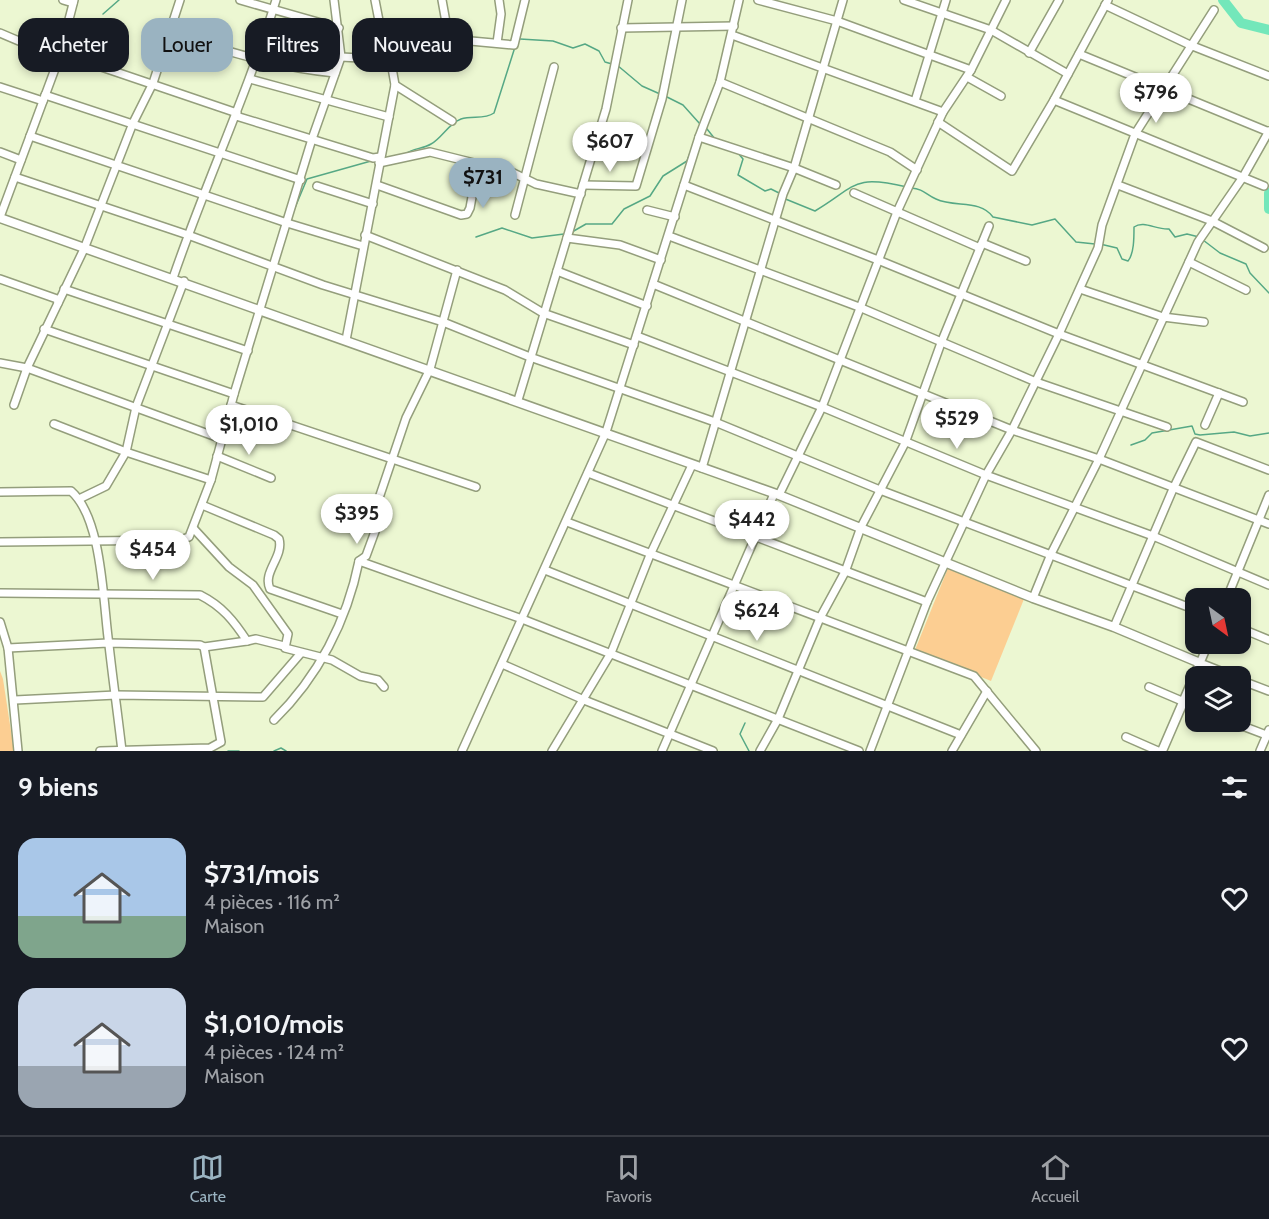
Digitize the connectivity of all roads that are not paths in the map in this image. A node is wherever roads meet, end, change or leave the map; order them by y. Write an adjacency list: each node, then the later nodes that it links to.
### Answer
1 (63, 0): 19 (street)
2 (180, 0): 25 (street)
3 (240, 0): 21 (street)
4 (276, 0): 21 (street)
5 (334, 0): 28 (street)
6 (375, 0): 29 (street)
7 (442, 0): 30 (street)
8 (499, 0): 41 (street)
9 (525, 0): 41 (street)
10 (628, 0): 34 (street)
11 (682, 0): 33 (street)
12 (739, 0): 32 (street)
13 (758, 0): 31 (street)
14 (843, 0): 31 (street)
15 (904, 0): 23 (street)
16 (946, 0): 23 (street)
17 (1006, 0): 35 (street)
18 (1059, 0): 43 (street)
19 (73, 2): 24 (street)
20 (1107, 3): 42 (street); 45 (street)
21 (273, 10): 26 (street); 27 (street)
22 (1214, 10): 42 (street)
23 (942, 13): 35 (street); 44 (street)
24 (69, 18)
25 (173, 18)
26 (270, 18)
27 (302, 18)
28 (337, 18)
29 (379, 18)
30 (445, 18)
31 (837, 21): 44 (street); 49 (street)
32 (734, 26): 33 (street); 37 (street)
33 (676, 27): 34 (street); 96 (street)
34 (621, 28): 96 (street)
35 (991, 30): 43 (street); 57 (street)
36 (0, 33): 38 (street)
37 (732, 35): 49 (street); 61 (street)
38 (18, 40)
39 (473, 41): 41 (street)
40 (340, 42): 46 (street)
41 (497, 43)
42 (1190, 45): 59 (street); 65 (street)
43 (1029, 53): 58 (street)
44 (930, 54): 57 (street); 70 (street)
45 (1079, 54): 58 (street); 65 (street)
46 (341, 57): 47 (street); 56 (street)
47 (352, 57)
48 (554, 67): 93 (street)
49 (823, 68): 70 (street); 74 (street)
50 (53, 72): 67 (street)
51 (115, 72): 62 (street)
52 (156, 72): 62 (street)
53 (253, 72): 60 (street)
54 (321, 72): 56 (street)
55 (392, 72): 63 (street)
56 (335, 73): 68 (street)
57 (969, 73): 66 (street); 71 (street)
58 (1068, 74): 69 (street)
59 (1269, 76)
60 (250, 79): 68 (street); 72 (street)
61 (720, 82): 74 (street); 81 (street)
62 (153, 83): 72 (street); 77 (street)
63 (395, 85): 73 (street); 75 (street)
64 (0, 87): 67 (street)
65 (1163, 90): 78 (street); 79 (street)
66 (1002, 96)
67 (44, 98): 77 (street); 80 (street)
68 (327, 98): 73 (street); 82 (street)
69 (1054, 100): 76 (street); 79 (street)
70 (915, 101): 71 (street)
71 (943, 112): 76 (street)
72 (236, 115): 82 (street); 84 (street)
73 (389, 117): 86 (street)
74 (808, 119): 89 (street); 90 (street)
75 (452, 121)
76 (939, 122): 90 (street)
77 (133, 123): 84 (street); 87 (street)
78 (1269, 132): 92 (street)
79 (1135, 134): 92 (street); 99 (street)
80 (30, 136): 85 (street); 87 (street)
81 (699, 137): 89 (street); 97 (street)
82 (312, 139): 86 (street); 94 (street)
83 (0, 153): 85 (street)
84 (220, 154): 94 (street); 104 (street)
85 (21, 160): 91 (street)
86 (379, 160): 88 (street); 95 (street)
87 (117, 164): 104 (street); 106 (street)
88 (478, 164): 93 (street); 95 (street)
89 (794, 168): 98 (street); 112 (street)
90 (917, 170): 108 (street)
91 (15, 177): 106 (street); 110 (street)
92 (1243, 177): 101 (street); 113 (street)
93 (523, 178): 103 (street); 109 (street)
94 (301, 180): 114 (street)
95 (377, 185): 105 (street)
96 (583, 185): 103 (street)
97 (684, 185): 111 (street); 112 (street)
98 (836, 185)
99 (1118, 185): 113 (street); 137 (street)
100 (317, 186): 105 (street)
101 (1263, 186)
102 (854, 193): 108 (street)
103 (581, 194): 119 (street)
104 (202, 195): 114 (street); 116 (street)
105 (374, 204): 117 (street)
106 (100, 206): 116 (street); 123 (street)
107 (647, 210): 111 (street)
108 (897, 212): 121 (street); 125 (street)
109 (514, 215)
110 (0, 217): 123 (street)
111 (675, 218): 118 (street)
112 (776, 219): 125 (street); 130 (street)
113 (1212, 221): 122 (street); 127 (street)
114 (287, 223): 120 (street); 128 (street)
115 (989, 226): 121 (street)
116 (188, 235): 128 (street); 132 (street)
117 (365, 235): 120 (street); 129 (street)
118 (669, 236): 124 (street); 130 (street)
119 (567, 238): 124 (street); 131 (street)
120 (363, 246): 139 (street)
121 (981, 246): 126 (street); 140 (street)
122 (1264, 248)
123 (84, 249): 132 (street); 136 (street)
124 (661, 260): 135 (street)
125 (878, 260): 140 (street); 143 (street)
126 (1026, 261)
127 (1189, 262): 138 (street); 146 (street)
128 (273, 265): 139 (street); 144 (street)
129 (457, 270): 145 (street); 148 (street)
130 (761, 270): 143 (street); 147 (street)
131 (557, 272): 142 (street); 145 (street)
132 (173, 278): 134 (street)
133 (0, 279): 141 (street)
134 (184, 281): 144 (street); 150 (street)
135 (653, 284): 142 (street); 147 (street)
136 (64, 289): 141 (street); 150 (street)
137 (1080, 289): 146 (street); 152 (street)
138 (1246, 290)
139 (354, 293): 148 (street); 154 (street)
140 (962, 294): 152 (street); 155 (street)
141 (58, 303): 151 (street)
142 (647, 306): 153 (street)
143 (859, 307): 155 (street); 159 (street)
144 (260, 308): 154 (street); 157 (street)
145 (543, 313): 156 (street); 158 (street)
146 (1163, 317): 149 (street); 161 (street)
147 (745, 321): 159 (street); 165 (street)
148 (443, 322): 158 (street); 164 (street)
149 (1204, 322)
150 (166, 325): 157 (street); 162 (street)
151 (44, 328): 162 (street); 163 (street)
152 (1059, 334): 161 (street); 166 (street)
153 (637, 336): 156 (street); 165 (street)
154 (346, 340): 164 (street)
155 (941, 343): 166 (street); 168 (street)
156 (634, 345): 167 (street)
157 (248, 351): 170 (street)
158 (530, 357): 167 (street); 171 (street)
159 (841, 358): 168 (street); 176 (street)
160 (0, 363): 163 (street)
161 (1141, 364): 169 (street); 177 (street)
162 (150, 365): 170 (street); 175 (street)
163 (27, 368): 173 (street); 175 (street)
164 (430, 369): 171 (street); 190 (street)
165 (729, 370): 176 (street); 178 (street)
166 (1036, 382): 177 (street); 182 (street)
167 (622, 388): 178 (street); 183 (street)
168 (922, 393): 182 (street); 185 (street)
169 (1219, 393): 172 (street); 180 (street)
170 (234, 394): 174 (street)
171 (518, 400): 183 (street)
172 (1243, 402)
173 (14, 405)
174 (231, 405): 184 (street); 190 (street)
175 (136, 407): 184 (street); 186 (street)
176 (822, 407): 185 (street); 187 (street)
177 (1121, 410): 181 (street); 189 (street)
178 (715, 422): 187 (street); 192 (street)
179 (54, 424): 186 (street)
180 (1205, 425)
181 (1167, 427)
182 (1012, 430): 189 (street); 195 (street)
183 (606, 432): 191 (street); 194 (street)
184 (222, 439): 188 (street)
185 (905, 443): 195 (street); 200 (street)
186 (126, 452): 197 (street); 204 (street)
187 (798, 454): 200 (street); 202 (street)
188 (217, 456): 196 (street); 197 (street)
189 (1099, 459): 199 (street); 207 (street)
190 (390, 460): 198 (street); 220 (street)
191 (692, 465): 192 (street); 206 (street)
192 (702, 468): 202 (street)
193 (1269, 470): 199 (street)
194 (588, 473): 206 (street); 210 (street)
195 (986, 476): 207 (street); 208 (street)
196 (271, 478)
197 (211, 480): 205 (street)
198 (476, 487)
199 (1173, 489): 209 (street); 214 (street)
200 (880, 490): 208 (street); 212 (street)
201 (0, 492): 204 (street)
202 (776, 494): 212 (street); 215 (street)
203 (1269, 495): 209 (street)
204 (79, 499): 217 (street)
205 (202, 505): 213 (street); 235 (street)
206 (675, 505): 215 (street); 219 (street)
207 (1074, 506): 214 (street); 218 (street)
208 (965, 520): 218 (street); 221 (street)
209 (1260, 520): 211 (street); 224 (street)
210 (567, 522): 219 (street); 222 (street)
211 (1269, 524)
212 (861, 528): 221 (street); 223 (street)
213 (194, 529): 217 (street); 245 (street)
214 (1153, 536): 224 (street); 226 (street)
215 (755, 538): 223 (street); 227 (street)
216 (0, 542): 217 (street)
217 (95, 542): 229 (street)
218 (1051, 554): 226 (street); 231 (street)
219 (650, 555): 227 (street); 233 (street)
220 (359, 561): 235 (street); 237 (street)
221 (946, 561): 231 (street); 232 (street)
222 (545, 570): 233 (street); 237 (street)
223 (844, 572): 232 (street); 236 (street)
224 (1239, 572): 225 (street); 228 (street)
225 (1269, 585)
226 (1132, 586): 234 (street); 239 (street)
227 (736, 587): 236 (street); 241 (street)
228 (1232, 588)
229 (104, 592): 230 (street); 243 (street); 244 (street)
230 (0, 593)
231 (1034, 598): 239 (street)
232 (927, 602): 250 (street)
233 (629, 604): 241 (street); 249 (street)
234 (1185, 606)
235 (342, 614): 252 (street)
236 (820, 618): 250 (street); 256 (street)
237 (522, 619): 249 (street); 254 (street)
238 (0, 622): 247 (street)
239 (1114, 627): 253 (street)
240 (1251, 633): 242 (street)
241 (712, 638): 256 (street); 258 (street)
242 (1269, 640)
243 (247, 641): 245 (street); 246 (street)
244 (108, 643): 246 (street); 247 (street); 263 (street)
245 (284, 646): 248 (street)
246 (204, 647): 264 (street)
247 (8, 648): 265 (street)
248 (301, 653): 252 (street); 264 (street)
249 (611, 653): 258 (street); 266 (street)
250 (907, 653): 261 (street); 268 (street)
251 (1204, 654): 253 (street)
252 (323, 658): 259 (street); 270 (street)
253 (1200, 663): 255 (street); 267 (street)
254 (501, 664): 266 (street); 279 (street)
255 (1208, 666)
256 (799, 671): 268 (street); 269 (street)
257 (1251, 684): 262 (street)
258 (691, 685): 269 (street); 272 (street)
259 (384, 687)
260 (1149, 687): 267 (street)
261 (987, 691): 274 (street); 287 (street)
262 (1269, 691)
263 (116, 695): 264 (street); 265 (street); 278 (street)
264 (211, 697): 278 (street)
265 (15, 700): 276 (street)
266 (584, 700): 272 (street); 280 (street)
267 (1183, 702): 288 (street)
268 (886, 705): 274 (street); 285 (street)
269 (778, 719): 283 (street); 284 (street)
270 (274, 720)
271 (1251, 728): 273 (street)
272 (670, 734): 281 (street); 282 (street)
273 (1268, 734): 289 (street)
274 (961, 735): 286 (street)
275 (1126, 738): 288 (street)
276 (18, 751)
277 (100, 751): 278 (street)
278 (122, 751)
279 (462, 751)
280 (552, 751)
281 (662, 751)
282 (713, 751)
283 (760, 751)
284 (858, 751)
285 (870, 751)
286 (952, 751)
287 (1036, 751)
288 (1160, 751)
289 (1260, 751)

